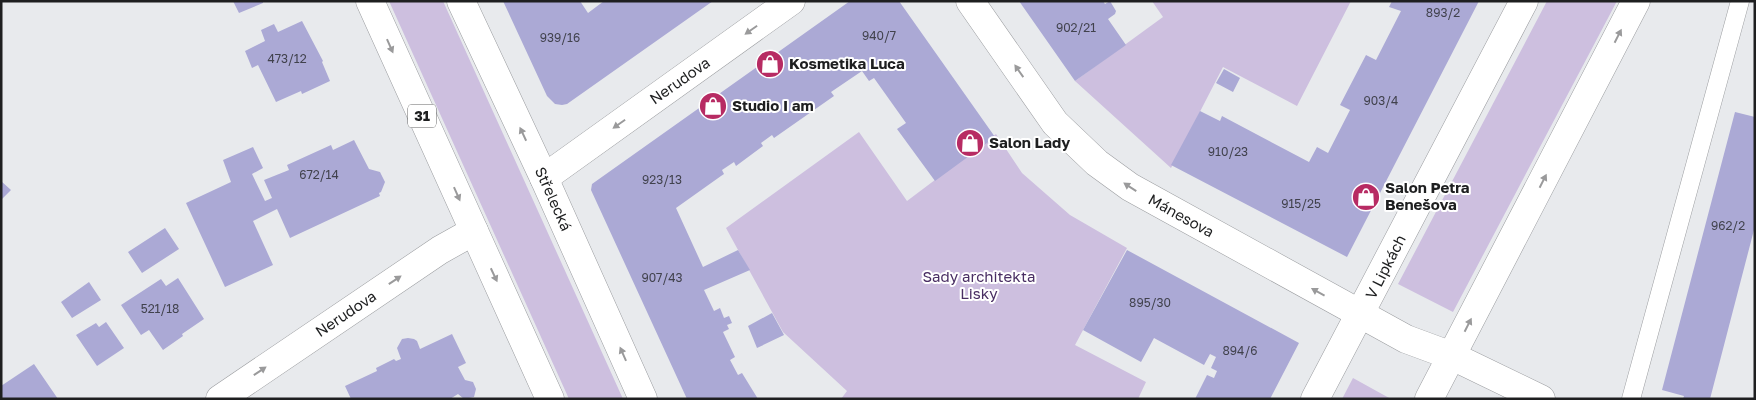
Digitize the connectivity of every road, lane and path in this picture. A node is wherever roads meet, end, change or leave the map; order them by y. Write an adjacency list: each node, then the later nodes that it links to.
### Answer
1 (370, 1): 9 (street, 31, one-way to 9)
2 (461, 1): 8 (street, Střelecká, one-way to 2)
3 (791, 1): 8 (street, Nerudova, one-way to 8)
4 (970, 1): 10 (street, Mánesova, one-way to 4)
5 (1524, 1): 10 (street, V Lipkách)
6 (1636, 1): 11 (street, one-way to 6)
7 (1740, 1): 18 (lane)
8 (544, 178): 14 (street, Střelecká, one-way to 8)
9 (474, 231): 12 (street, Nerudova, one-way to 9); 13 (street, 31, one-way to 13)
10 (1360, 315): 11 (street, Mánesova); 15 (street, V Lipkách)
11 (1452, 356): 16 (street); 17 (street, Mánesova)
12 (220, 399)
13 (550, 399)
14 (642, 399)
15 (1315, 399)
16 (1429, 399)
17 (1541, 399)
18 (1631, 399)

